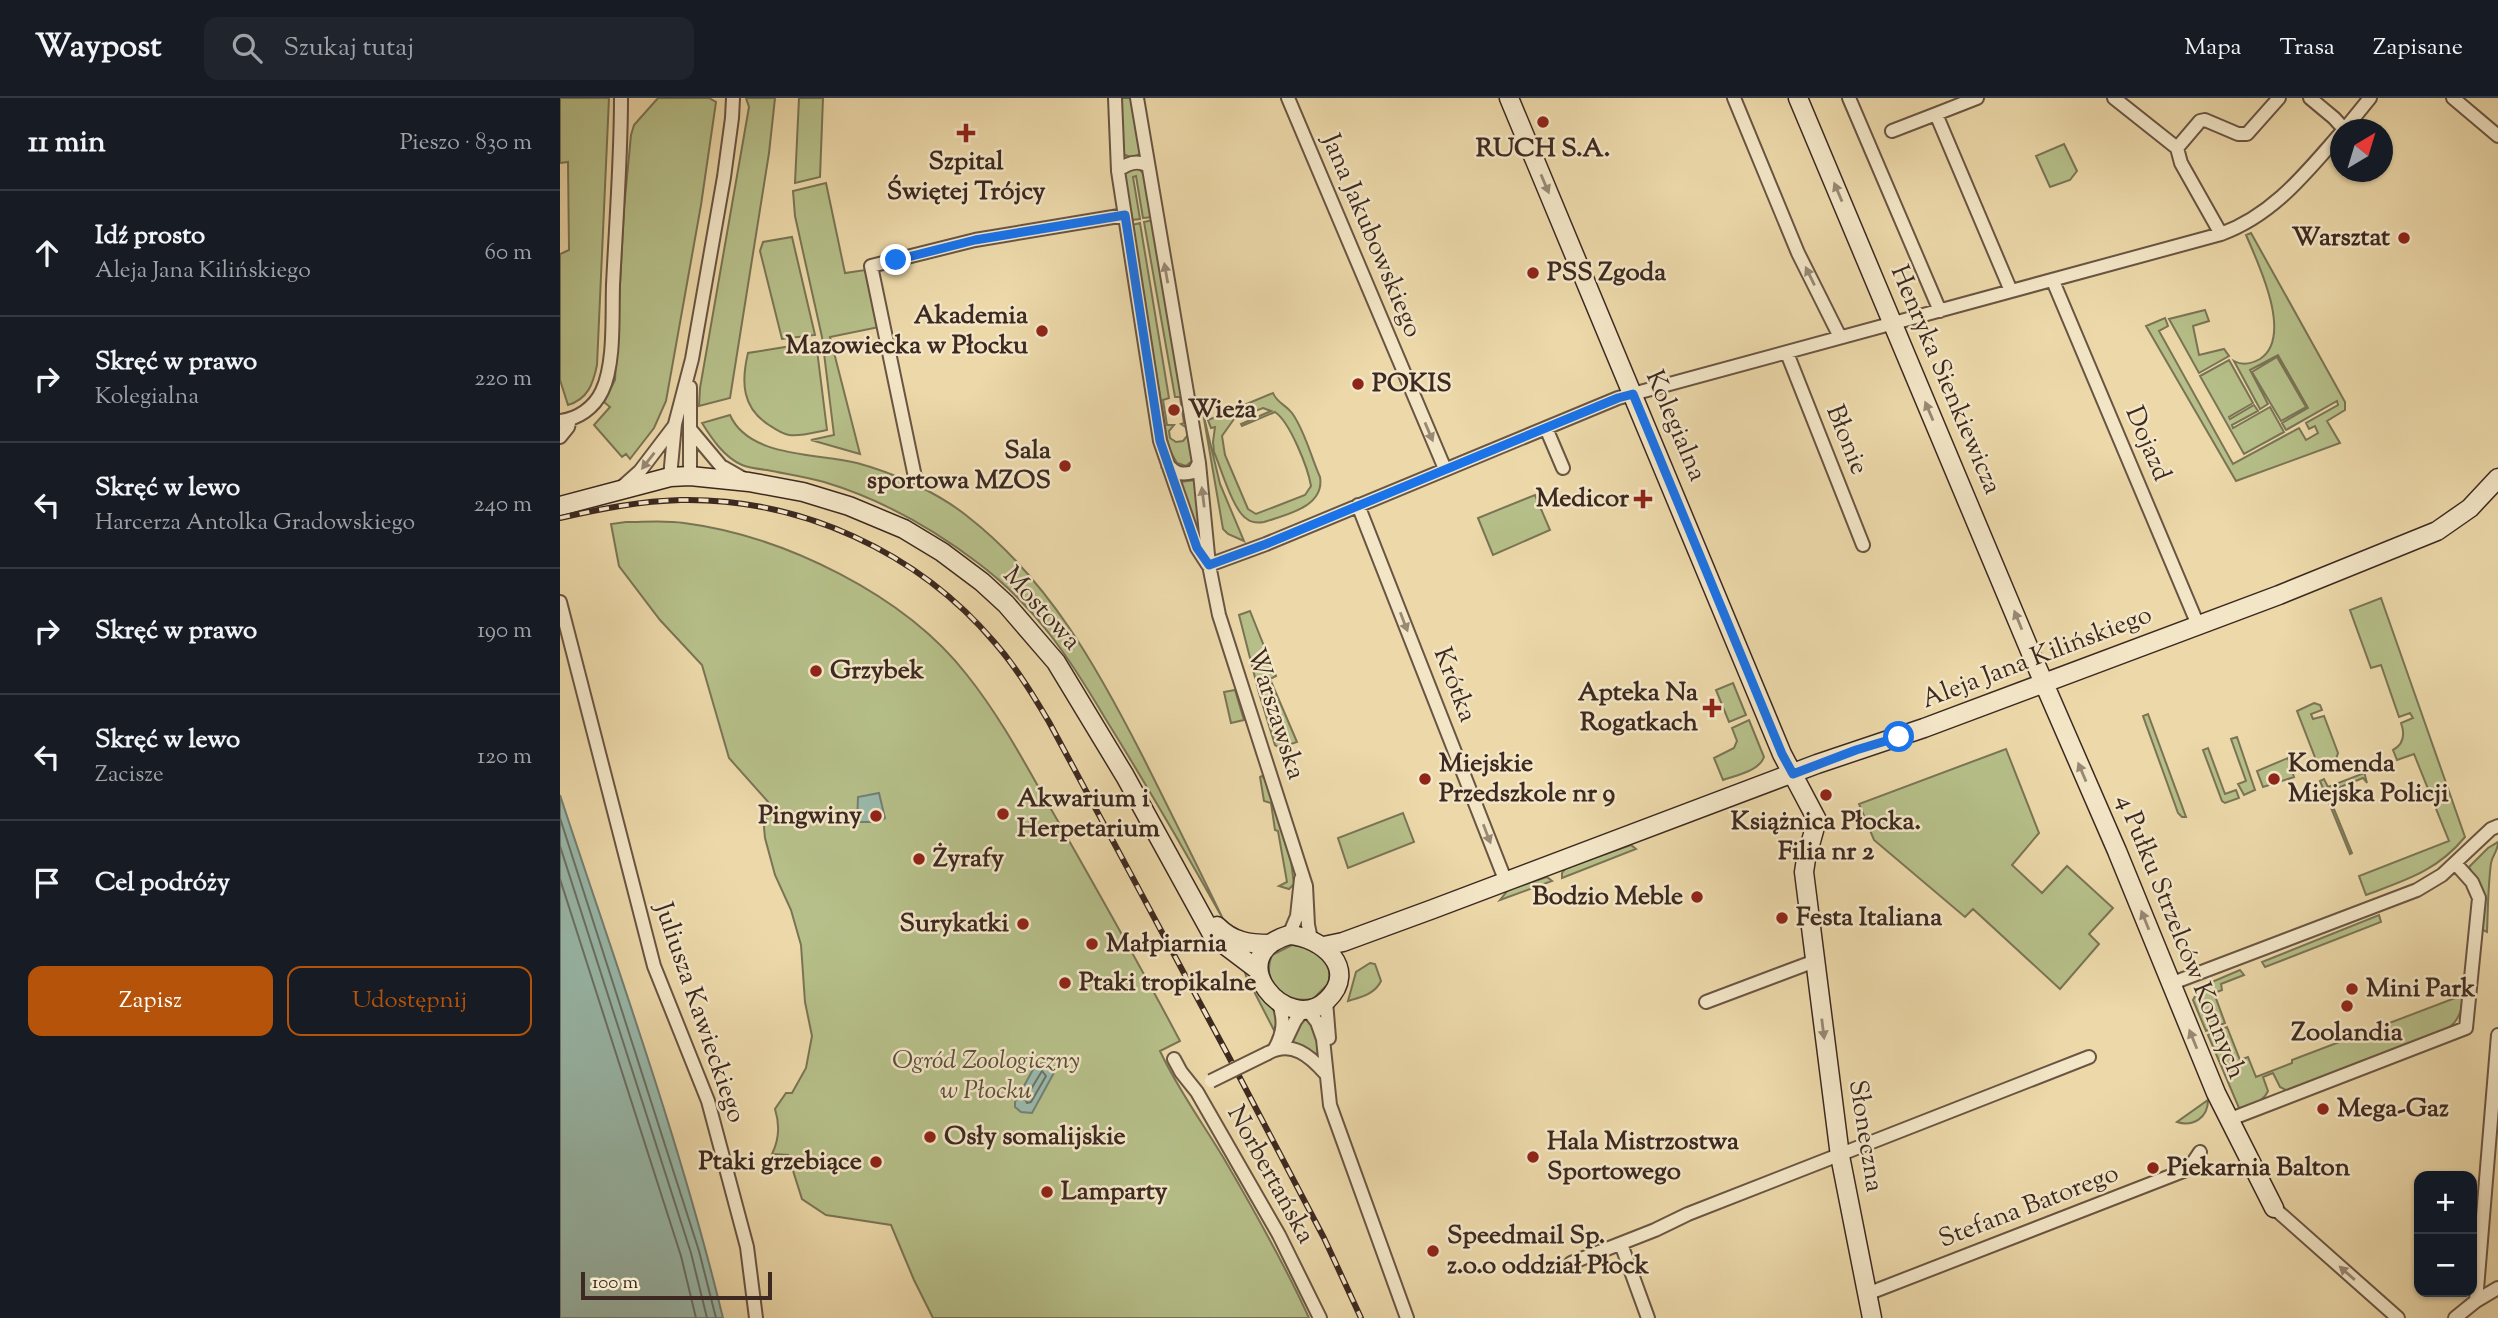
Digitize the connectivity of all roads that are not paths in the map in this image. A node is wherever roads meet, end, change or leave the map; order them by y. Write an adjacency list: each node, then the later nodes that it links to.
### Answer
1 (621, 98): 35 (street)
2 (733, 98): 33 (street, Mostowa)
3 (1115, 98): 24 (street)
4 (1137, 98): 23 (street)
5 (1288, 98): 43 (street, Jana Jakubowskiego, one-way to 43)
6 (1509, 98): 34 (main road, Kolegialna, one-way to 34)
7 (1734, 98): 31 (street, one-way to 7)
8 (1798, 98): 30 (main road, Henryka Sienkiewicza, one-way to 8)
9 (1849, 98): 29 (street)
10 (1977, 98): 16 (street)
11 (2114, 98): 22 (street)
12 (2279, 98): 22 (street)
13 (2310, 98): 17 (street)
14 (2370, 98): 18 (street)
15 (2453, 98): 20 (street)
16 (1936, 114): 19 (street); 28 (street)
17 (2335, 119)
18 (2353, 119)
19 (1892, 131)
20 (2498, 136)
21 (2330, 145): 26 (street)
22 (2177, 148): 26 (street)
23 (1147, 165): 24 (street); 40 (street, one-way to 23)
24 (1118, 171): 25 (street)
25 (1125, 215): 41 (street); 46 (street)
26 (2221, 234): 27 (street)
27 (2053, 281): 28 (street); 55 (street, Dojazd)
28 (2011, 291): 29 (street)
29 (1940, 311): 30 (street)
30 (1892, 323): 31 (street); 56 (main road, Henryka Sienkiewicza, one-way to 30)
31 (1840, 337): 32 (street)
32 (1787, 353): 34 (street); 52 (street, Błonie)
33 (692, 359): 36 (street, Mostowa); 38 (street, Mostowa)
34 (1633, 394): 37 (street); 57 (main road, Kolegialna)
35 (565, 420): 39 (street)
36 (675, 424): 45 (street, Mostowa); 49 (street, Mostowa, one-way to 49)
37 (1546, 428): 42 (street); 43 (street)
38 (690, 429): 44 (street, Mostowa); 48 (street, Mostowa)
39 (560, 437)
40 (1199, 463): 41 (street); 53 (street, one-way to 40)
41 (1168, 464): 53 (street)
42 (1563, 468)
43 (1445, 469): 50 (street)
44 (690, 475): 45 (main road, Mostowa); 48 (main road, Mostowa)
45 (670, 477): 49 (main road, Mostowa)
46 (915, 477)
47 (2498, 478): 55 (main road, Aleja Jana Kilińskiego)
48 (749, 482): 63 (main road, Mostowa)
49 (615, 493): 51 (main road, Mostowa)
50 (1358, 505): 53 (street); 62 (street, Krótka, one-way to 62)
51 (560, 506)
52 (1863, 545)
53 (1209, 565): 61 (street, Warszawska)
54 (560, 602): 92 (street, Juliusza Kawieckiego)
55 (2198, 625): 56 (main road, Aleja Jana Kilińskiego)
56 (2044, 683): 57 (main road, Aleja Jana Kilińskiego); 71 (main road, 4 Pułku Strzelców Konnych, one-way to 56)
57 (1793, 774): 58 (main road, Kolegialna); 62 (main road, Aleja Jana Kilińskiego)
58 (1817, 820): 68 (main road, Słoneczna)
59 (2498, 826): 60 (street)
60 (2455, 863): 71 (street); 83 (street)
61 (1301, 875): 65 (street, Warszawska); 66 (street, Warszawska)
62 (1506, 882): 64 (main road, Aleja Jana Kilińskiego)
63 (1191, 893): 67 (main road, Mostowa); 70 (main road, Mostowa)
64 (1381, 928): 66 (main road, Aleja Jana Kilińskiego); 69 (main road, Aleja Jana Kilińskiego)
65 (1289, 935): 66 (main road); 67 (main road)
66 (1317, 943): 69 (main road)
67 (1270, 944): 70 (main road)
68 (1815, 961): 74 (street); 85 (main road, Słoneczna, one-way to 85)
69 (1338, 967): 73 (main road)
70 (1258, 970): 72 (main road)
71 (2171, 984): 83 (main road, 4 Pułku Strzelców Konnych, one-way to 71)
72 (1279, 1001): 75 (main road); 77 (street)
73 (1326, 1001): 75 (main road); 78 (street)
74 (1706, 1002)
75 (1306, 1009): 77 (street); 78 (street)
76 (2498, 1035): 91 (street)
77 (1274, 1050): 81 (street); 82 (street, bridge)
78 (1326, 1055): 81 (street)
79 (2090, 1057): 85 (street)
80 (1174, 1059): 82 (street, Norbertańska)
81 (1325, 1073): 94 (street)
82 (1197, 1092): 93 (street, Norbertańska)
83 (2228, 1120): 86 (main road, 4 Pułku Strzelców Konnych)
84 (2200, 1152): 90 (street, Stefana Batorego)
85 (1840, 1156): 87 (street); 90 (main road, Słoneczna)
86 (2274, 1208): 97 (street, one-way to 86)
87 (1621, 1244): 88 (street); 95 (street)
88 (1572, 1263)
89 (2498, 1288): 91 (street)
90 (1867, 1294): 96 (main road, Słoneczna)
91 (2476, 1301): 98 (street)
92 (756, 1318)
93 (1320, 1318)
94 (1407, 1318)
95 (1648, 1318)
96 (1872, 1318)
97 (2398, 1318)
98 (2455, 1318)

